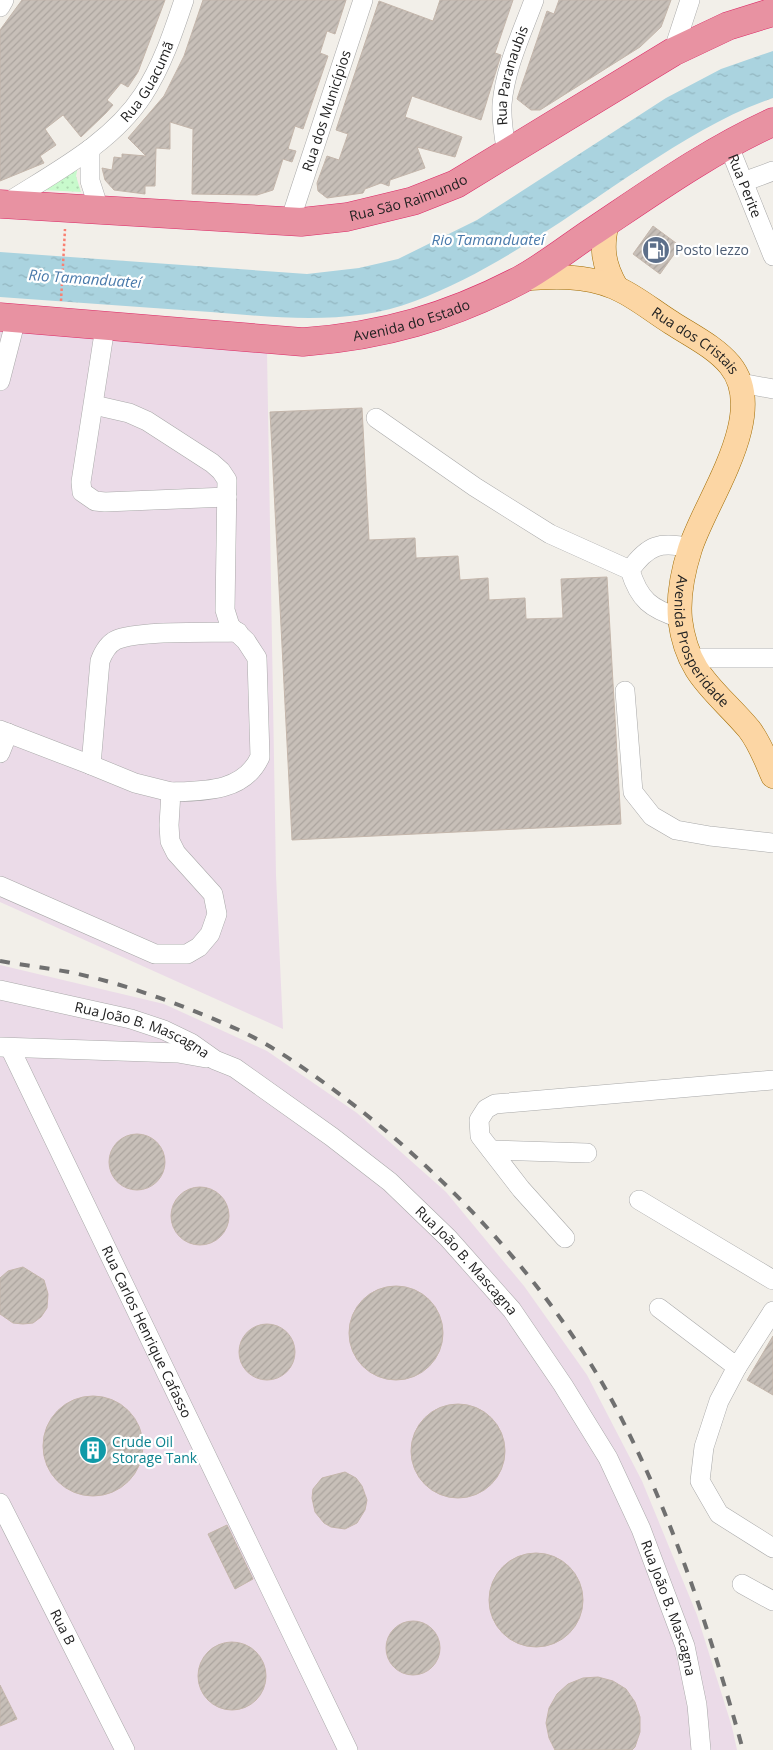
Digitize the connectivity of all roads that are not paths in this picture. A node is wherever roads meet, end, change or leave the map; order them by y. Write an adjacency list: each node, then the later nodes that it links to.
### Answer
1 (4, 0): 6 (street)
2 (184, 0): 11 (street, Rua Guacumã)
3 (364, 0): 17 (street, Rua dos Municípios)
4 (534, 0): 12 (street, Rua Paranaubis)
5 (690, 0): 8 (street)
6 (0, 7)
7 (773, 12): 8 (highway, Rua São Raimundo)
8 (673, 52): 12 (highway, Rua São Raimundo)
9 (773, 122): 10 (highway, Avenida do Estado)
10 (728, 144): 14 (street, Rua Perite); 18 (highway, Avenida do Estado)
11 (90, 148): 15 (street, Rua Guacumã); 16 (street)
12 (507, 154): 17 (highway, Rua São Raimundo)
13 (773, 171): 14 (street)
14 (743, 182): 19 (street, Rua Perite)
15 (2, 204): 16 (highway, Rua São Raimundo)
16 (99, 210): 17 (highway, Rua São Raimundo)
17 (290, 221)
18 (607, 222): 20 (highway, Avenida do Estado); 21 (main road, Rua dos Cristais)
19 (773, 256)
20 (521, 279): 21 (main road, Rua dos Cristais); 23 (highway, Avenida do Estado)
21 (616, 287): 25 (main road, Rua dos Cristais)
22 (8, 318): 23 (highway, Avenida do Estado); 24 (street)
23 (105, 327): 27 (street)
24 (0, 381)
25 (741, 383): 26 (street, Rua dos Cristais); 30 (main road, Avenida Prosperidade)
26 (773, 389)
27 (94, 405): 29 (street); 29 (street)
28 (376, 418): 31 (street)
29 (228, 497): 33 (street)
30 (690, 548): 31 (street); 32 (main road, Avenida Prosperidade)
31 (630, 570): 32 (street)
32 (680, 618): 34 (main road, Avenida Prosperidade)
33 (238, 632): 39 (street); 41 (street)
34 (691, 658): 35 (street); 40 (main road, Avenida Prosperidade)
35 (773, 658)
36 (626, 691): 42 (street)
37 (4, 732): 38 (street); 39 (street)
38 (0, 753)
39 (91, 765): 41 (street)
40 (773, 776)
41 (171, 792): 43 (street)
42 (773, 843)
43 (0, 886)
44 (0, 990): 46 (street, Rua João B. Mascagna)
45 (5, 1048): 46 (street); 61 (street, Rua Carlos Henrique Cafasso)
46 (215, 1060): 62 (street, Rua João B. Mascagna)
47 (773, 1080): 48 (street)
48 (491, 1150): 49 (street); 51 (street)
49 (587, 1153)
50 (639, 1200): 52 (street)
51 (565, 1238)
52 (773, 1280)
53 (659, 1308): 55 (street)
54 (773, 1311): 55 (street)
55 (737, 1367): 57 (street)
56 (0, 1503): 60 (street, Rua B)
57 (773, 1548)
58 (742, 1584): 59 (street)
59 (773, 1600)
60 (124, 1750)
61 (348, 1750)
62 (701, 1750)

